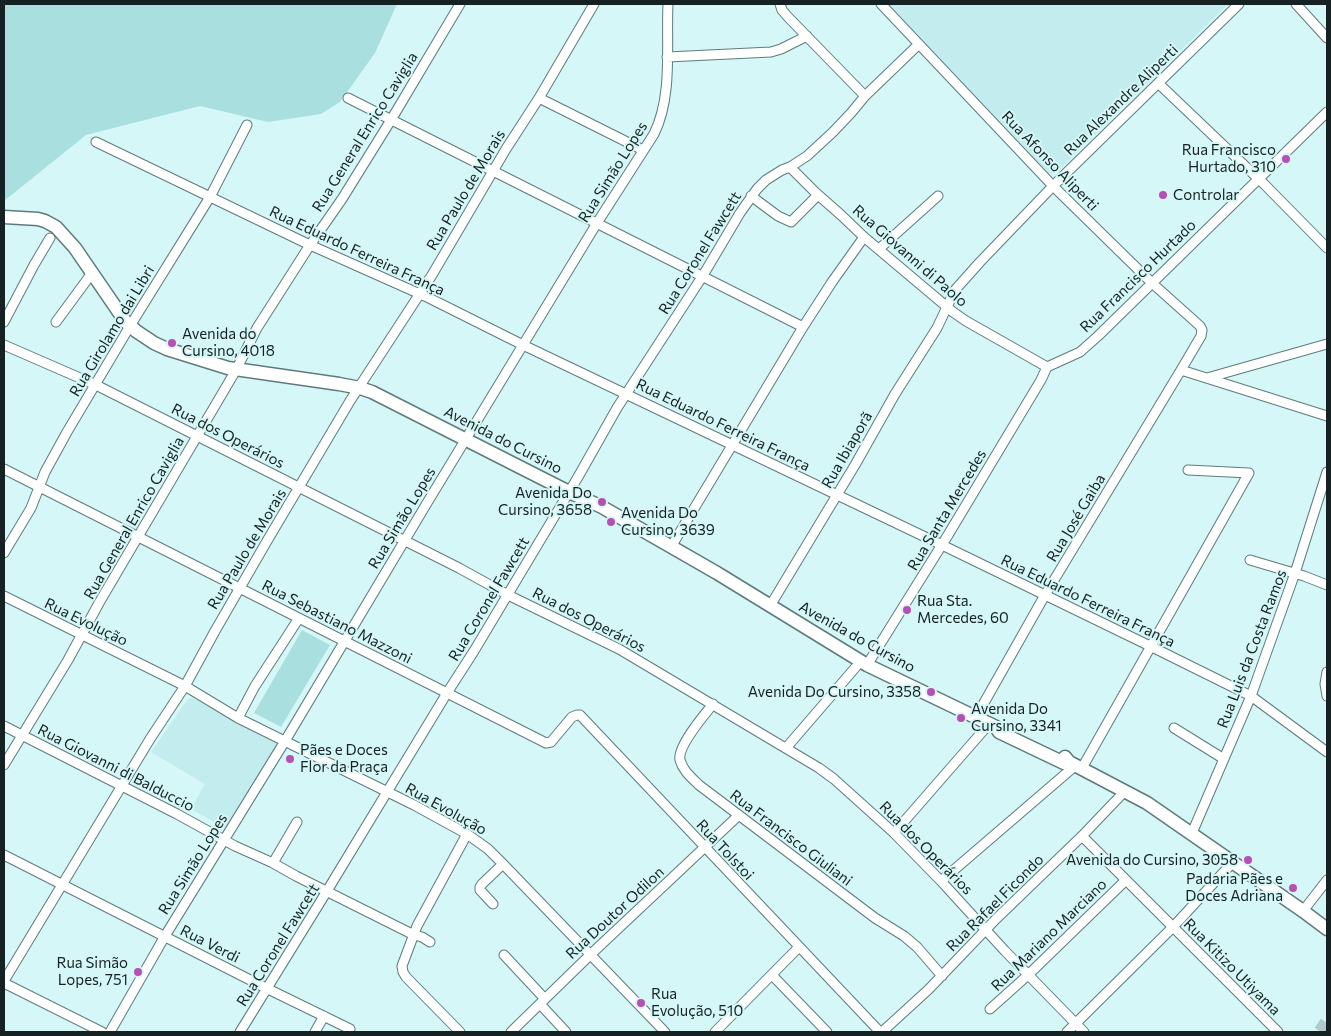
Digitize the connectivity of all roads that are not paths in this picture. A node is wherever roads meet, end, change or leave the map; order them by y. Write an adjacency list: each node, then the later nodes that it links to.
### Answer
1 (460, 4): 17 (street, Rua General Enrico Caviglia)
2 (594, 4): 15 (street, Rua Paulo de Morais)
3 (668, 4): 11 (street, Rua Simão Lopes)
4 (780, 4): 8 (street)
5 (881, 4): 10 (street, Rua Afonso Aliperti)
6 (1239, 4): 12 (street, Rua Alexandre Aliperti)
7 (1296, 4): 9 (street)
8 (807, 36): 11 (street); 13 (street)
9 (1327, 38)
10 (920, 44): 13 (street, Rua Coronel Fawcett); 24 (street, Rua Afonso Aliperti)
11 (667, 57): 20 (street, Rua Simão Lopes)
12 (1158, 83): 23 (street); 24 (street, Rua Alexandre Aliperti)
13 (865, 96): 21 (street, Rua Coronel Fawcett)
14 (348, 98): 17 (street)
15 (539, 98): 20 (street); 22 (street, Rua Paulo de Morais)
16 (1327, 112): 23 (street, Rua Francisco Hurtado)
17 (392, 120): 22 (street); 33 (street, Rua General Enrico Caviglia)
18 (247, 125): 28 (street, Rua Girolamo dai Libri)
19 (96, 142): 28 (street, Rua Eduardo Ferreira França)
20 (643, 150): 30 (street, Rua Simão Lopes)
21 (790, 167): 25 (street, Rua Giovanni di Paolo); 26 (street, Rua Coronel Fawcett)
22 (494, 171): 30 (street); 39 (street, Rua Paulo de Morais)
23 (1258, 179): 34 (street); 38 (street, Rua Francisco Hurtado)
24 (1053, 186): 38 (street, Rua Afonso Aliperti); 40 (street, Rua Alexandre Aliperti)
25 (818, 195): 26 (street); 31 (street, Rua Giovanni di Paolo)
26 (751, 196): 37 (street, Rua Coronel Fawcett)
27 (938, 196): 35 (street)
28 (210, 197): 33 (street, Rua Eduardo Ferreira França); 43 (street, Rua Girolamo dai Libri)
29 (4, 217): 36 (main road, Avenida do Cursino)
30 (597, 223): 37 (street); 48 (street, Rua Simão Lopes)
31 (864, 237): 35 (street, Rua Giovanni di Paolo); 44 (street)
32 (50, 238): 41 (street)
33 (310, 245): 39 (street, Rua Eduardo Ferreira França); 50 (street, Rua General Enrico Caviglia)
34 (1327, 248)
35 (879, 249): 40 (street, Rua Giovanni di Paolo)
36 (92, 273): 42 (street); 43 (main road, Avenida do Cursino)
37 (702, 277): 44 (street); 55 (street, Rua Coronel Fawcett)
38 (1152, 283): 45 (street, Rua Afonso Aliperti); 49 (street, Rua Francisco Hurtado)
39 (419, 294): 48 (street, Rua Eduardo Ferreira França); 54 (street, Rua Paulo de Morais)
40 (947, 307): 49 (street, Rua Giovanni di Paolo); 66 (street, Rua Ibiaporã)
41 (4, 322)
42 (56, 322)
43 (130, 326): 50 (main road, Avenida do Cursino); 53 (street, Rua Girolamo dai Libri)
44 (803, 327): 59 (street)
45 (1202, 333): 51 (street, Rua José Gaiba)
46 (1327, 344): 52 (street)
47 (4, 345): 53 (street, Rua dos Operários)
48 (523, 345): 55 (street, Rua Eduardo Ferreira França); 58 (street, Rua Simão Lopes)
49 (1047, 367): 69 (street, Rua Santa Mercedes)
50 (236, 370): 54 (main road, Avenida do Cursino); 57 (street, Rua General Enrico Caviglia)
51 (1181, 370): 52 (street); 77 (street, Rua José Gaiba)
52 (1206, 378): 56 (street)
53 (96, 385): 57 (street, Rua dos Operários); 63 (street, Rua Girolamo dai Libri)
54 (360, 388): 58 (main road, Avenida do Cursino); 64 (street, Rua Paulo de Morais)
55 (626, 394): 59 (street, Rua Eduardo Ferreira França); 65 (street, Rua Coronel Fawcett)
56 (1327, 416)
57 (197, 436): 64 (street, Rua dos Operários); 67 (street, Rua General Enrico Caviglia)
58 (465, 440): 65 (main road, Avenida do Cursino); 68 (street, Rua Simão Lopes)
59 (733, 446): 66 (street, Rua Eduardo Ferreira França); 70 (street)
60 (4, 469): 63 (street, Rua Sebastiano Mazzoni)
61 (1188, 470): 83 (street)
62 (1327, 472): 73 (street, Rua Luis da Costa Ramos)
63 (39, 486): 67 (street, Rua Sebastiano Mazzoni); 71 (street, Rua Girolamo dai Libri)
64 (299, 488): 68 (street, Rua dos Operários); 75 (street, Rua Paulo de Morais)
65 (569, 492): 70 (main road, Avenida do Cursino); 76 (street, Rua Coronel Fawcett)
66 (837, 495): 69 (street, Rua Eduardo Ferreira França); 79 (street, Rua Ibiaporã)
67 (138, 536): 75 (street, Rua Sebastiano Mazzoni); 81 (street, Rua General Enrico Caviglia)
68 (404, 540): 76 (street, Rua dos Operários); 82 (street, Rua Simão Lopes)
69 (942, 545): 77 (street, Rua Eduardo Ferreira França); 84 (street, Rua Santa Mercedes)
70 (672, 547): 79 (main road, Avenida do Cursino)
71 (4, 553)
72 (1250, 560): 73 (street)
73 (1295, 573): 74 (street); 88 (street, Rua Luis da Costa Ramos)
74 (1327, 585)
75 (239, 588): 80 (street, Rua Sebastiano Mazzoni); 86 (street, Rua Paulo de Morais)
76 (508, 595): 87 (street, Rua Coronel Fawcett); 90 (street, Rua dos Operários)
77 (1045, 595): 83 (street, Rua Eduardo Ferreira França); 91 (street, Rua José Gaiba)
78 (4, 596): 81 (street, Rua Evolução)
79 (770, 606): 84 (main road, Avenida do Cursino)
80 (299, 618): 82 (street, Rua Sebastiano Mazzoni); 92 (street)
81 (82, 635): 86 (street, Rua Evolução); 96 (street, Rua General Enrico Caviglia)
82 (344, 641): 87 (street, Rua Sebastiano Mazzoni); 97 (street, Rua Simão Lopes)
83 (1150, 646): 88 (street, Rua Eduardo Ferreira França); 103 (street)
84 (864, 663): 91 (main road, Avenida do Cursino); 99 (street, Rua Santa Mercedes)
85 (1327, 672): 89 (street)
86 (185, 686): 92 (street, Rua Evolução); 104 (street, Rua Paulo de Morais)
87 (447, 693): 98 (street, Rua Sebastiano Mazzoni); 106 (street, Rua Coronel Fawcett)
88 (1251, 696): 100 (street, Rua Eduardo Ferreira França); 101 (street, Rua Luis da Costa Ramos)
89 (1327, 696)
90 (713, 704): 99 (street, Rua dos Operários); 107 (street, Rua Francisco Giuliani)
91 (976, 717): 93 (main road, Avenida do Cursino)
92 (238, 718): 97 (street, Rua Evolução)
93 (993, 725): 103 (main road, Avenida do Cursino); 109 (street)
94 (4, 726): 96 (street, Rua Giovanni di Balduccio)
95 (1174, 728): 101 (street)
96 (22, 736): 102 (street, Rua General Enrico Caviglia); 104 (street, Rua Giovanni di Balduccio)
97 (285, 741): 106 (street, Rua Evolução); 113 (street, Rua Simão Lopes)
98 (551, 742): 114 (street, Rua Tolstoi)
99 (786, 748): 109 (street, Rua dos Operários)
100 (1327, 752)
101 (1224, 759): 110 (street, Rua Luis da Costa Ramos)
102 (4, 764)
103 (1076, 765): 105 (main road, Avenida do Cursino); 121 (street)
104 (122, 786): 113 (street, Rua Giovanni di Balduccio); 122 (street, Rua Paulo de Morais)
105 (1126, 791): 110 (main road, Avenida do Cursino); 112 (street, Rua Rafael Ficondo)
106 (387, 792): 111 (street, Rua Evolução); 123 (street, Rua Coronel Fawcett)
107 (739, 815): 114 (street, Rua Doutor Odilon); 137 (street, Rua Francisco Giuliani)
108 (297, 822): 117 (street)
109 (894, 833): 121 (street, Rua dos Operários)
110 (1192, 833): 116 (main road, Avenida do Cursino)
111 (467, 834): 118 (street, Rua Evolução); 129 (street)
112 (1082, 836): 119 (street, Rua Kitizo Utiyama); 128 (street, Rua Rafael Ficondo)
113 (224, 840): 117 (street, Rua Giovanni di Balduccio); 130 (street, Rua Simão Lopes)
114 (704, 848): 132 (street, Rua Tolstoi); 134 (street, Rua Doutor Odilon)
115 (4, 855): 122 (street, Rua Verdi)
116 (1233, 862): 125 (main road, Avenida do Cursino); 126 (street)
117 (273, 863): 123 (street, Rua Giovanni di Balduccio)
118 (503, 864): 124 (street); 134 (street, Rua Evolução)
119 (1126, 880): 126 (street, Rua Kitizo Utiyama); 136 (street, Rua Mariano Marciano)
120 (1327, 880): 125 (street)
121 (941, 881): 128 (street, Rua dos Operários)
122 (62, 885): 130 (street, Rua Verdi); 138 (street, Rua Paulo de Morais)
123 (327, 891): 129 (street, Rua Giovanni di Balduccio); 139 (street, Rua Coronel Fawcett)
124 (493, 904)
125 (1302, 910): 127 (main road, Avenida do Cursino)
126 (1174, 927): 143 (street); 158 (street, Rua Kitizo Utiyama)
127 (1327, 929)
128 (986, 930): 136 (street, Rua dos Operários); 137 (street, Rua Rafael Ficondo)
129 (414, 935): 131 (street, Rua Giovanni di Balduccio); 149 (street)
130 (165, 936): 139 (street, Rua Verdi); 146 (street, Rua Simão Lopes)
131 (430, 942)
132 (799, 947): 135 (street); 155 (street, Rua Tolstoi)
133 (504, 955): 140 (street)
134 (590, 955): 140 (street, Rua Doutor Odilon); 152 (street, Rua Evolução)
135 (772, 975): 153 (street); 154 (street)
136 (1028, 975): 141 (street, Rua Mariano Marciano); 143 (street, Rua dos Operários)
137 (942, 976): 155 (street, Rua Rafael Ficondo)
138 (4, 982): 145 (street)
139 (266, 988): 142 (street, Rua Verdi); 147 (street, Rua Coronel Fawcett)
140 (543, 1001): 150 (street, Rua Doutor Odilon); 151 (street)
141 (990, 1009)
142 (324, 1016): 144 (street, Rua Verdi); 148 (street)
143 (1075, 1024): 156 (street); 157 (street, Rua dos Operários)
144 (350, 1029)
145 (102, 1032)
146 (110, 1032)
147 (240, 1032)
148 (315, 1032)
149 (460, 1032)
150 (510, 1032)
151 (566, 1032)
152 (665, 1032)
153 (715, 1032)
154 (827, 1032)
155 (881, 1032)
156 (1067, 1032)
157 (1084, 1032)
158 (1278, 1032)

